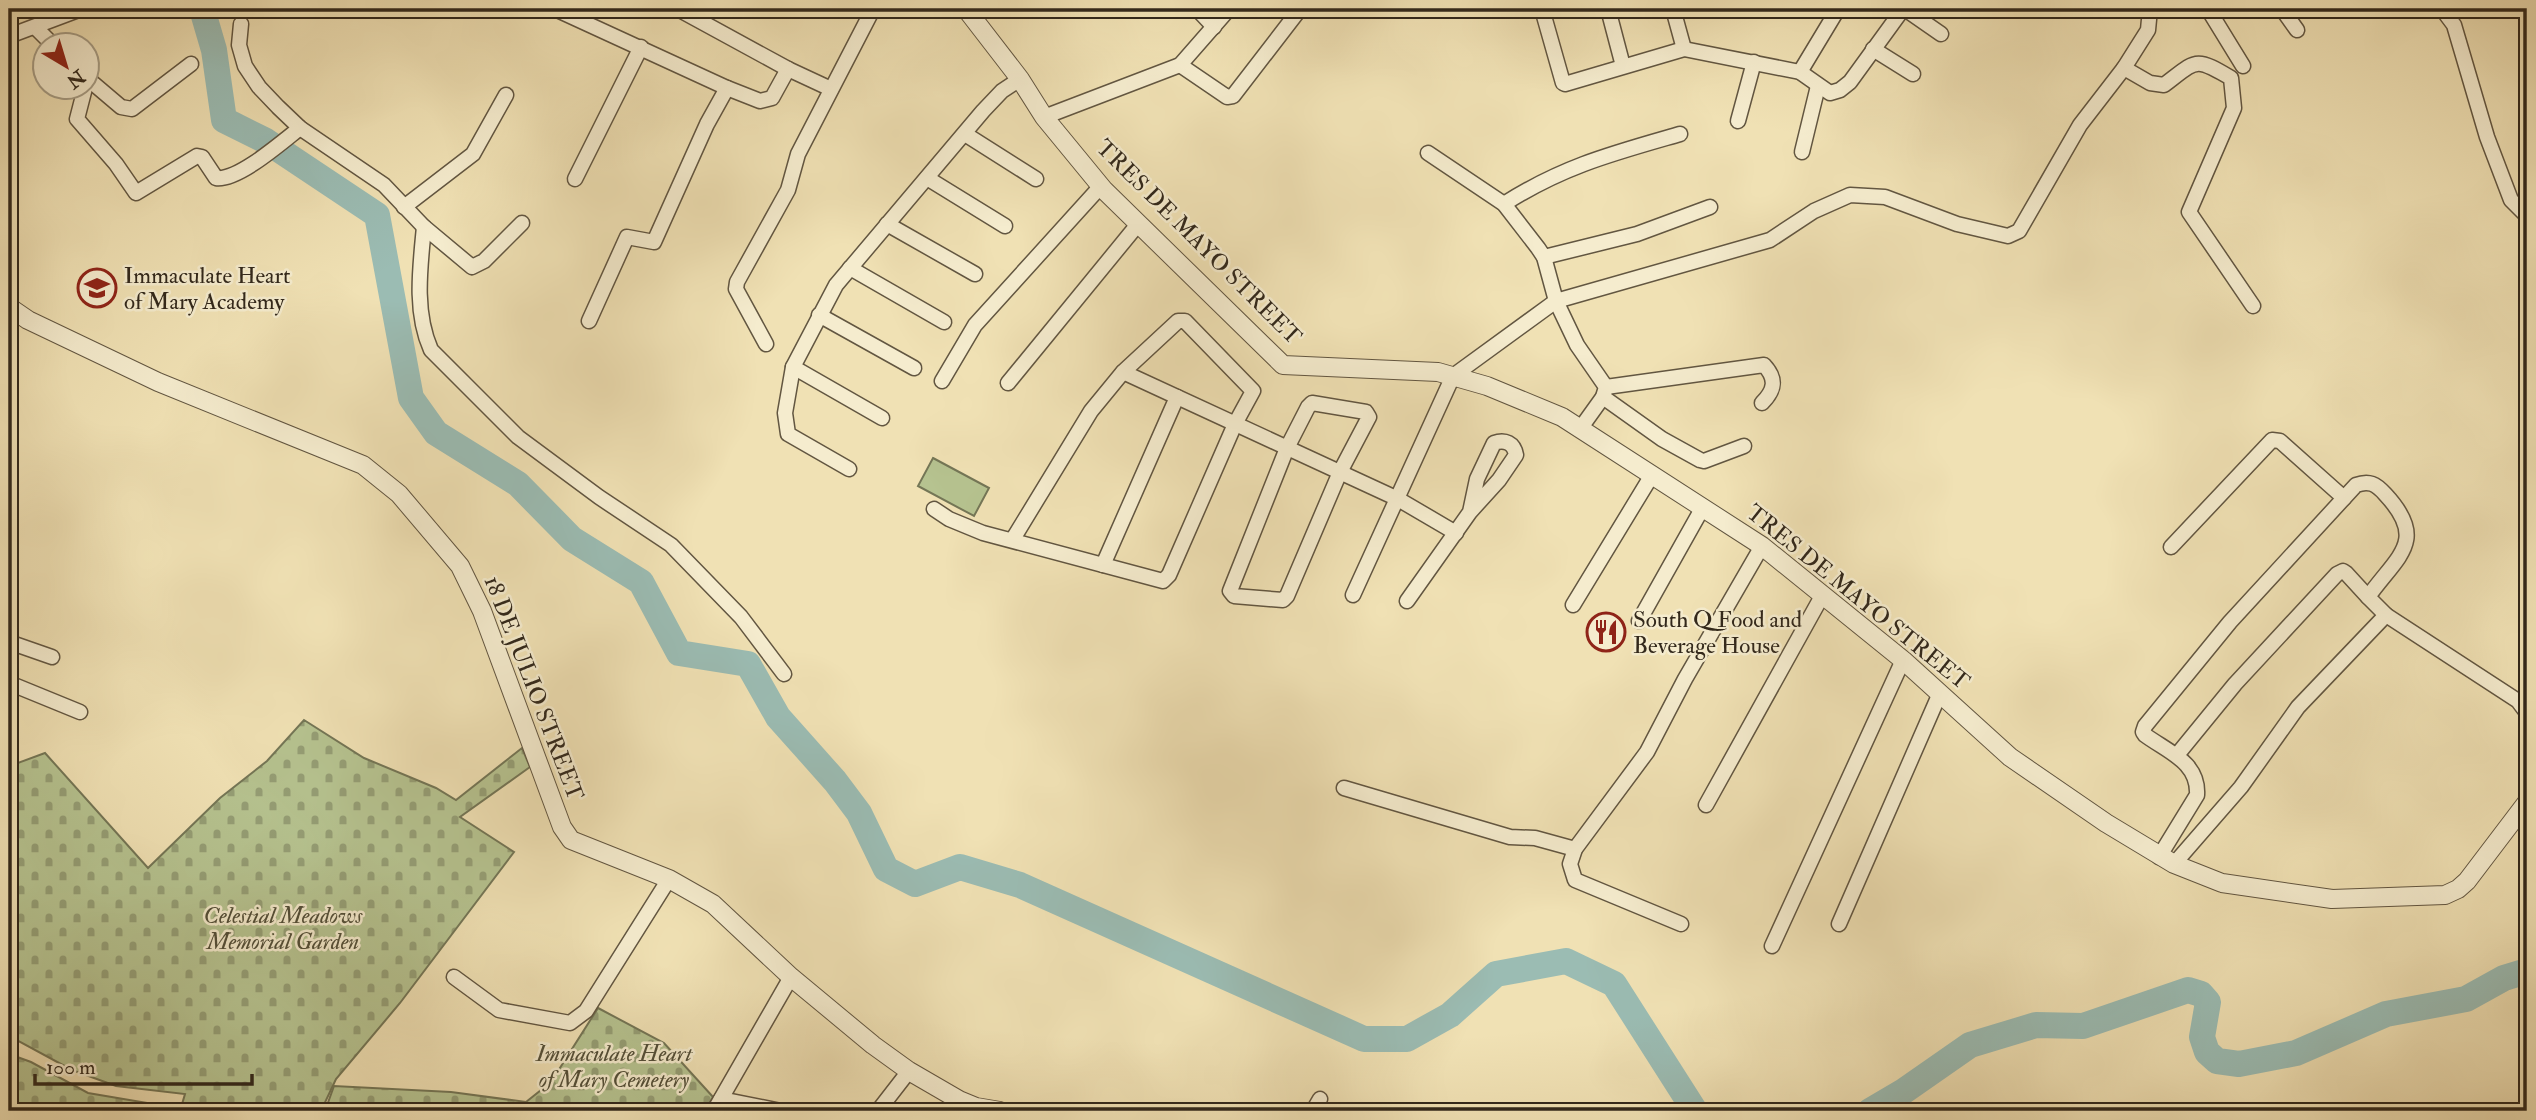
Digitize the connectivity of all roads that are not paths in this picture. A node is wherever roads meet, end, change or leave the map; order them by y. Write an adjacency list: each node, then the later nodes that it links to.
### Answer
1 (82, 9): 19 (street)
2 (555, 9): 25 (street)
3 (678, 9): 34 (street)
4 (873, 9): 40 (street)
5 (966, 9): 37 (street, TRES DE MAYO STREET)
6 (1197, 9): 20 (street)
7 (1229, 9): 20 (street)
8 (1300, 9): 30 (street)
9 (1542, 9): 31 (street)
10 (1608, 9): 31 (street)
11 (1673, 9): 26 (street)
12 (1835, 9): 35 (street)
13 (1904, 9): 23 (street); 27 (street)
14 (2150, 9): 33 (street)
15 (2208, 9): 32 (street)
16 (2282, 9): 21 (street)
17 (2442, 9): 58 (street)
18 (241, 24): 46 (street)
19 (35, 27): 22 (street); 24 (street)
20 (1214, 27): 30 (street)
21 (2297, 30)
22 (40, 32)
23 (1941, 34)
24 (9, 36)
25 (641, 47): 39 (street); 52 (street)
26 (1685, 48): 28 (street); 31 (street)
27 (1873, 49): 36 (street); 38 (street)
28 (1754, 62): 35 (street); 45 (street)
29 (191, 64): 41 (street)
30 (1180, 65): 44 (street)
31 (1623, 66)
32 (2243, 66)
33 (2124, 68): 67 (street); 68 (street)
34 (788, 69): 39 (street); 40 (street)
35 (1800, 72): 38 (street)
36 (1913, 74)
37 (1020, 79): 44 (street, TRES DE MAYO STREET); 47 (street)
38 (1818, 86): 49 (street)
39 (726, 88): 71 (street)
40 (831, 89): 73 (street)
41 (102, 91)
42 (506, 94): 57 (street)
43 (81, 102): 46 (street)
44 (1051, 114): 54 (street, TRES DE MAYO STREET)
45 (1738, 121)
46 (300, 128): 57 (street)
47 (965, 134): 51 (street); 53 (street)
48 (1680, 134): 55 (street)
49 (1802, 152)
50 (1428, 153): 55 (street)
51 (927, 178): 60 (street); 62 (street)
52 (575, 179)
53 (1036, 179)
54 (1101, 186): 61 (street, TRES DE MAYO STREET); 78 (street)
55 (1504, 204): 64 (street)
56 (1710, 207): 64 (street)
57 (404, 208): 63 (street)
58 (2527, 216)
59 (522, 223): 63 (street)
60 (887, 223): 65 (street); 66 (street)
61 (1139, 223): 77 (street, TRES DE MAYO STREET); 79 (street)
62 (1005, 226)
63 (424, 228): 111 (street)
64 (1544, 257): 67 (street)
65 (850, 268): 70 (street); 72 (street)
66 (975, 274)
67 (1556, 301): 77 (street); 80 (street)
68 (2253, 306)
69 (9, 307): 122 (street, 18 DE JULIO STREET)
70 (819, 315): 74 (street); 75 (street)
71 (589, 321)
72 (944, 321)
73 (766, 344)
74 (793, 367): 83 (street); 88 (street)
75 (914, 368)
76 (1123, 372): 81 (street); 84 (street); 97 (street)
77 (1453, 376): 85 (street, TRES DE MAYO STREET); 92 (street)
78 (942, 381)
79 (1008, 383)
80 (1604, 392): 82 (street); 85 (street); 86 (street)
81 (1177, 397): 84 (street); 100 (street)
82 (1762, 403)
83 (882, 418)
84 (1235, 424): 87 (street); 100 (street)
85 (1580, 429): 90 (street, TRES DE MAYO STREET)
86 (1744, 446)
87 (1287, 447): 89 (street); 89 (street); 89 (street)
88 (849, 469)
89 (1340, 472): 92 (street)
90 (1652, 475): 93 (street, TRES DE MAYO STREET); 105 (street)
91 (2344, 498): 99 (street); 103 (street); 116 (street)
92 (1398, 499): 96 (street); 101 (street)
93 (1703, 507): 98 (street, TRES DE MAYO STREET); 107 (street)
94 (934, 509): 97 (street)
95 (1470, 512): 95 (street); 96 (street)
96 (1455, 533): 104 (street)
97 (1013, 539): 100 (street)
98 (1762, 546): 102 (street, TRES DE MAYO STREET); 120 (street)
99 (2171, 547)
100 (1103, 565)
101 (1353, 596)
102 (1822, 596): 110 (street, TRES DE MAYO STREET); 119 (street)
103 (2368, 597): 106 (street); 116 (street)
104 (1407, 601)
105 (1573, 606)
106 (2386, 615): 115 (street); 121 (street)
107 (1639, 621)
108 (9, 642): 109 (street)
109 (52, 657)
110 (1903, 660): 113 (street, TRES DE MAYO STREET); 125 (street)
111 (784, 674)
112 (9, 683): 114 (street)
113 (1940, 693): 121 (street, TRES DE MAYO STREET); 124 (street)
114 (80, 712)
115 (2527, 713)
116 (2177, 755): 121 (street)
117 (1344, 788): 120 (street)
118 (2527, 802): 121 (street, TRES DE MAYO STREET)
119 (1706, 805)
120 (1575, 849): 123 (street)
121 (2167, 860)
122 (669, 879): 126 (street); 127 (street, 18 DE JULIO STREET)
123 (1681, 924)
124 (1839, 924)
125 (1772, 946)
126 (454, 977)
127 (791, 977): 128 (street, 18 DE JULIO STREET); 129 (street)
128 (909, 1071): 131 (street); 132 (street, 18 DE JULIO STREET)
129 (717, 1105): 130 (street)
130 (781, 1111)
131 (878, 1111)
132 (1000, 1111)

